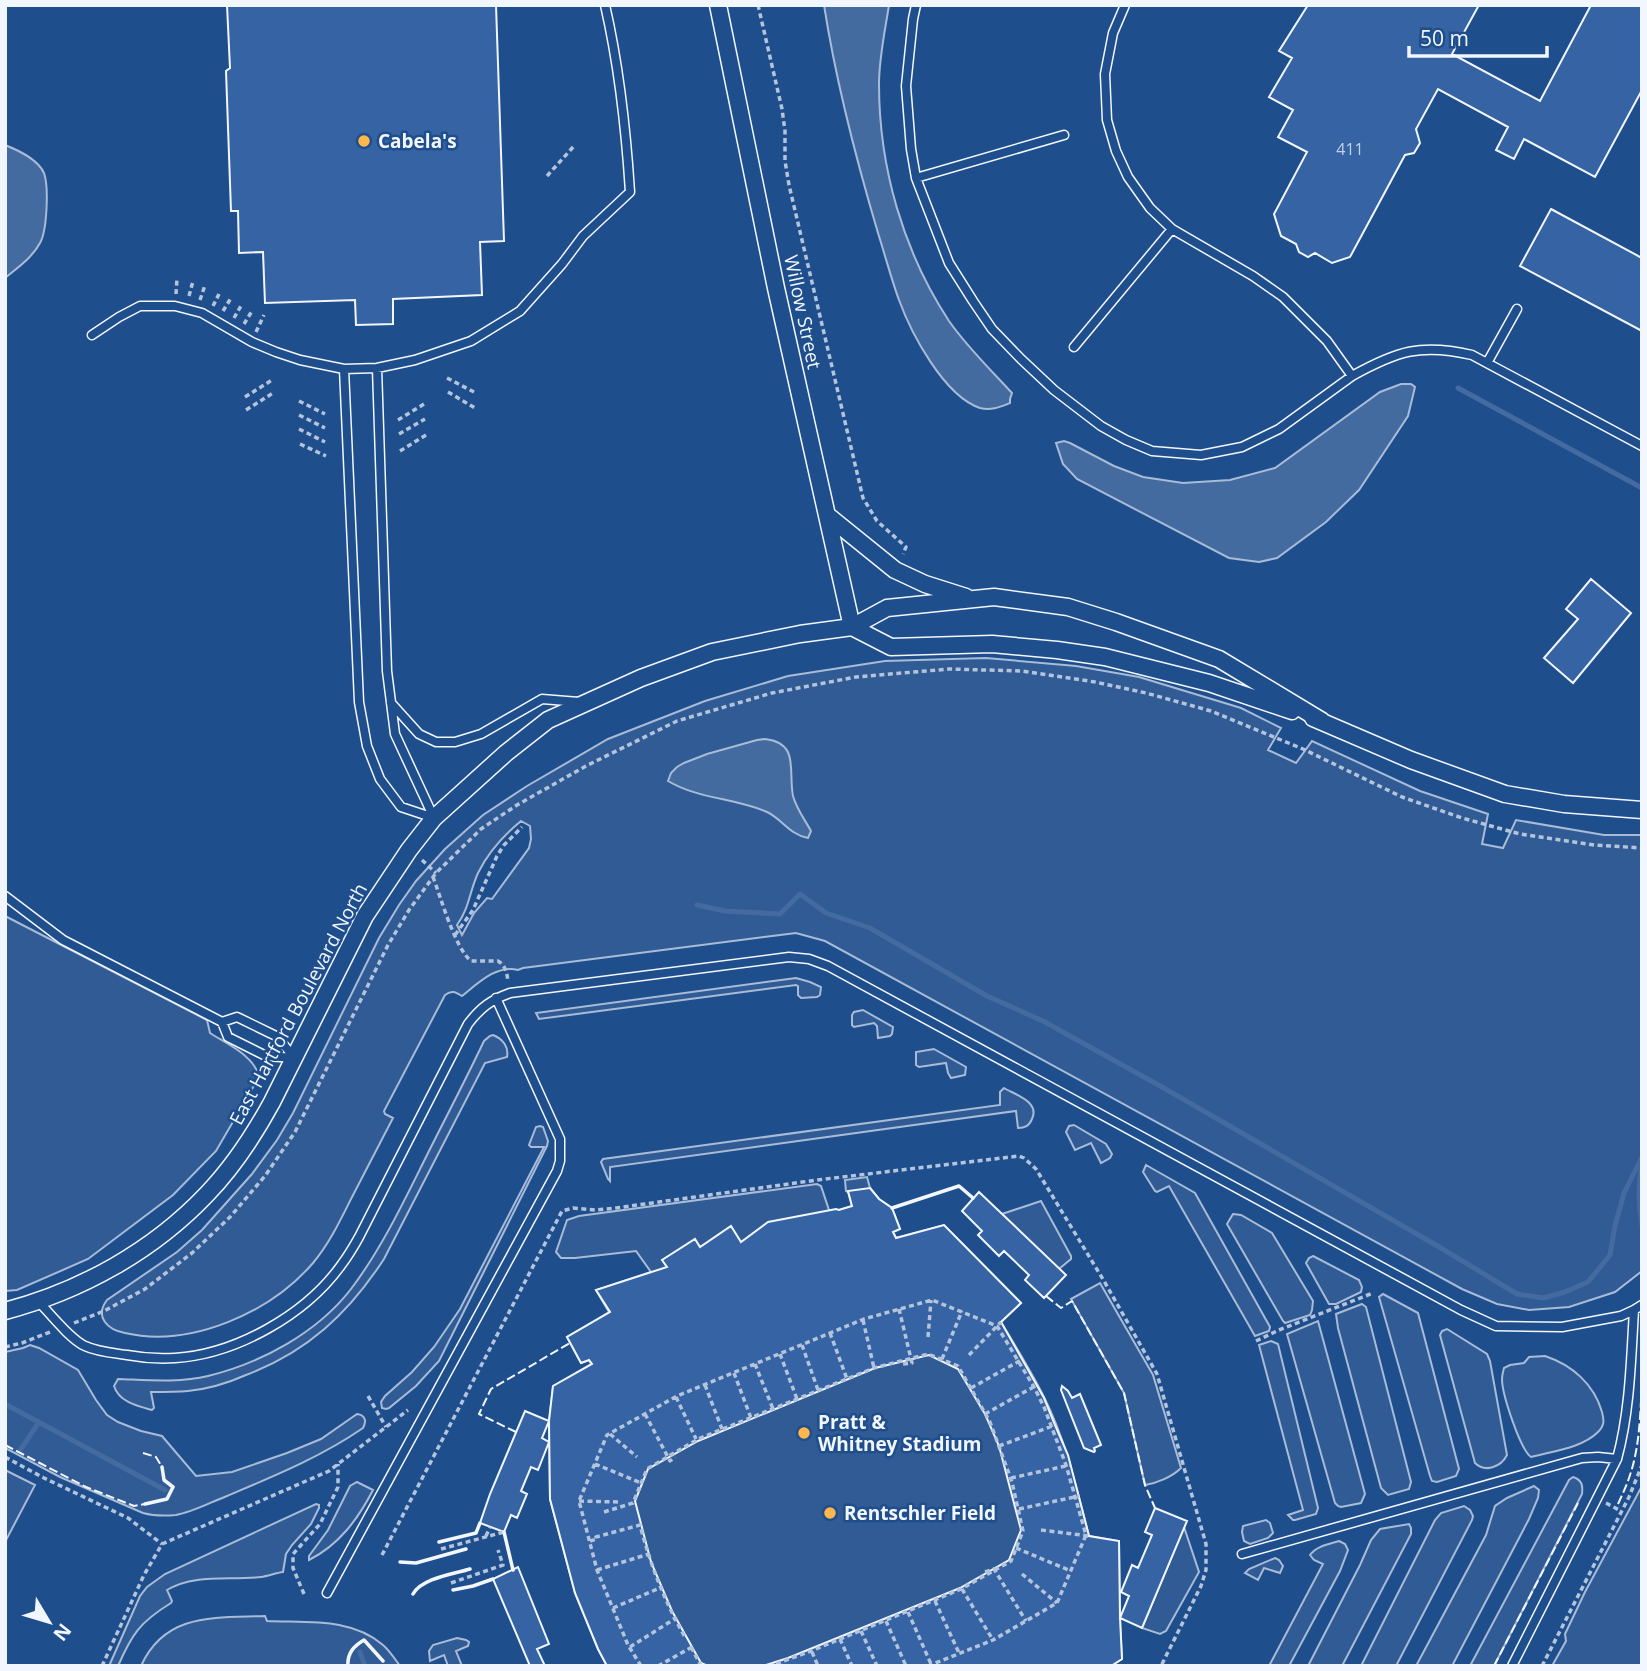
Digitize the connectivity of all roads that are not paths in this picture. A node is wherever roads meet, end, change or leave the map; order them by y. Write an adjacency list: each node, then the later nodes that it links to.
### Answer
1 (605, 5): 12 (lane)
2 (718, 5): 16 (street, Willow Street)
3 (916, 5): 6 (lane)
4 (1125, 5): 7 (lane)
5 (1064, 135): 6 (lane)
6 (916, 178): 14 (lane)
7 (1172, 229): 10 (lane); 14 (lane)
8 (1517, 309): 11 (lane)
9 (92, 335): 13 (lane)
10 (1074, 346)
11 (1487, 363): 14 (lane); 15 (lane)
12 (377, 368): 13 (lane); 20 (lane)
13 (344, 369): 23 (lane)
14 (1352, 376)
15 (1642, 446)
16 (827, 515): 17 (street); 18 (street, Willow Street)
17 (972, 599): 18 (street); 21 (street)
18 (852, 627): 19 (street, East Hartford Boulevard North); 21 (street)
19 (588, 702): 20 (lane); 23 (street, East Hartford Boulevard North)
20 (391, 703): 23 (lane)
21 (1322, 721): 22 (street)
22 (1642, 810)
23 (434, 818): 27 (street, East Hartford Boulevard North)
24 (5, 896): 26 (lane)
25 (496, 999): 28 (lane); 29 (lane); 33 (lane)
26 (222, 1022): 27 (lane); 27 (lane)
27 (295, 1058): 28 (street, East Hartford Boulevard North)
28 (40, 1302): 30 (street, East Hartford Boulevard North)
29 (1638, 1308): 31 (lane)
30 (5, 1311)
31 (1617, 1459): 32 (lane); 34 (lane)
32 (1242, 1554)
33 (327, 1593)
34 (1512, 1666)

